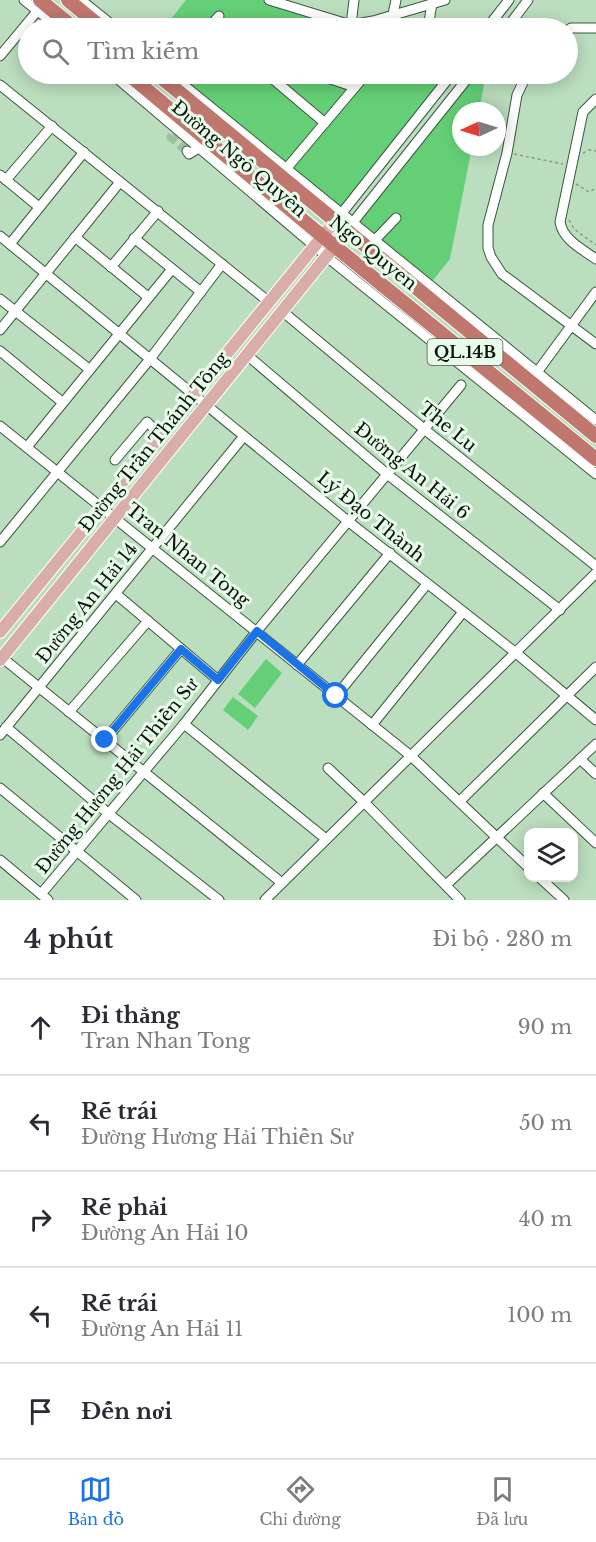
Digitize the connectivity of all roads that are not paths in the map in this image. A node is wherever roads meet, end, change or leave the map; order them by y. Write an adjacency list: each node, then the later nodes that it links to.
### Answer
1 (24, 0): 11 (street)
2 (68, 0): 16 (highway)
3 (81, 0): 17 (street)
4 (272, 0): 18 (street)
5 (354, 0): 19 (street)
6 (396, 0): 12 (street)
7 (445, 0): 10 (street)
8 (509, 0): 22 (street)
9 (528, 0): 23 (street)
10 (432, 3): 12 (street); 21 (street)
11 (40, 4): 13 (street); 14 (street); 15 (highway)
12 (393, 14): 20 (street)
13 (29, 18)
14 (51, 18)
15 (60, 18)
16 (90, 18)
17 (104, 18)
18 (329, 18)
19 (352, 18)
20 (382, 18)
21 (430, 18)
22 (495, 18)
23 (514, 18)
24 (578, 28): 25 (street)
25 (596, 28)
26 (18, 33): 27 (street)
27 (0, 56)
28 (123, 84): 43 (street, Đường Ngô Quyền)
29 (139, 84): 58 (highway, Ngo Quyen / QL.14B)
30 (170, 84): 51 (highway, Ngo Quyen / QL.14B)
31 (182, 84): 46 (street, Đường Ngô Quyền)
32 (279, 84): 41 (street)
33 (346, 84): 39 (street)
34 (358, 84): 39 (street)
35 (444, 84): 51 (street)
36 (463, 84): 53 (street)
37 (522, 84): 73 (street)
38 (0, 85): 42 (street)
39 (355, 87): 41 (street)
40 (596, 99): 61 (street)
41 (324, 123): 46 (street)
42 (52, 126): 45 (street); 47 (street)
43 (200, 147): 44 (street); 58 (street, Đường Ngô Quyền)
44 (187, 151)
45 (84, 152): 48 (street); 49 (street)
46 (286, 169): 51 (street, Đường Ngô Quyền)
47 (3, 178): 49 (street)
48 (120, 182): 50 (street); 55 (street)
49 (39, 207): 59 (street)
50 (158, 211): 56 (street); 62 (street)
51 (339, 217): 53 (highway, Ngo Quyen / QL.14B); 58 (main road, Đường Trần Thánh Tông)
52 (396, 218): 57 (street)
53 (350, 226): 57 (street); 60 (main road, Đường Trần Thánh Tông); 81 (highway, Ngo Quyen / QL.14B)
54 (0, 236): 59 (street, Lý Đạo Thành)
55 (75, 237): 63 (street); 65 (street)
56 (134, 238): 63 (street); 64 (street)
57 (375, 240): 81 (street)
58 (319, 241): 60 (highway, Ngo Quyen / QL.14B); 70 (main road, Đường Trần Thánh Tông)
59 (10, 244): 65 (street, Lý Đạo Thành)
60 (330, 250): 72 (main road, Đường Trần Thánh Tông); 95 (highway, Ngo Quyen / QL.14B); 99 (street)
61 (596, 259)
62 (222, 264): 66 (street); 70 (street)
63 (111, 267): 68 (street)
64 (172, 268): 66 (street); 68 (street)
65 (46, 274): 71 (street); 75 (street, Lý Đạo Thành)
66 (201, 292): 79 (street)
67 (596, 292): 73 (street)
68 (148, 297): 75 (street)
69 (0, 299): 71 (street)
70 (269, 302): 83 (main road, Đường Trần Thánh Tông)
71 (15, 311): 74 (street); 80 (street)
72 (282, 311): 78 (main road, Đường Trần Thánh Tông); 90 (street, The Lu)
73 (571, 326): 76 (street); 81 (street)
74 (0, 330)
75 (118, 332): 79 (street, Lý Đạo Thành); 80 (street)
76 (596, 344)
77 (0, 351): 84 (street)
78 (247, 355): 85 (main road, Đường Trần Thánh Tông); 98 (street, Đường An Hải 6)
79 (150, 359): 83 (street, Lý Đạo Thành); 97 (street)
80 (89, 369): 84 (street)
81 (533, 377): 86 (street); 93 (highway, Ngo Quyen / QL.14B)
82 (461, 385): 90 (street, Đường Hương Hải Thiền Sư)
83 (194, 396): 85 (street, Lý Đạo Thành); 91 (main road, Đường Trần Thánh Tông)
84 (62, 402): 94 (street)
85 (207, 405): 92 (street, Lý Đạo Thành); 101 (main road, Đường Trần Thánh Tông)
86 (583, 410): 87 (street); 88 (street)
87 (596, 411)
88 (596, 420)
89 (0, 426): 94 (street, Tran Nhan Tong)
90 (424, 429): 98 (street, Đường Hương Hải Thiền Sư); 106 (street, The Lu)
91 (161, 435): 96 (street); 100 (main road, Đường Trần Thánh Tông)
92 (244, 436): 102 (street, Lý Đạo Thành); 104 (street, Đường An Hải 14)
93 (596, 436)
94 (27, 447): 97 (street, Tran Nhan Tong)
95 (596, 459)
96 (115, 460)
97 (57, 471): 100 (street, Tran Nhan Tong); 103 (street)
98 (387, 474): 102 (street, Đường Hương Hải Thiền Sư); 110 (street, Đường An Hải 6)
99 (596, 474)
100 (102, 507): 101 (street, Tran Nhan Tong); 114 (main road, Đường Trần Thánh Tông)
101 (115, 517): 104 (street, Tran Nhan Tong); 117 (main road, Đường Trần Thánh Tông)
102 (349, 522): 105 (street, Lý Đạo Thành); 113 (street, Đường Hương Hải Thiền Sư)
103 (0, 542)
104 (153, 547): 109 (street, Đường An Hải 14); 113 (street, Tran Nhan Tong)
105 (390, 553): 108 (street, Lý Đạo Thành); 118 (street)
106 (596, 566)
107 (596, 573): 110 (street)
108 (427, 584): 111 (street, Lý Đạo Thành); 122 (street)
109 (116, 594): 112 (street); 121 (street, Đường An Hải 14)
110 (560, 610): 116 (street)
111 (463, 612): 116 (street, Lý Đạo Thành); 127 (street)
112 (148, 621): 115 (street); 124 (street)
113 (257, 631): 118 (street, Tran Nhan Tong); 120 (street, Đường Hương Hải Thiền Sư)
114 (0, 632)
115 (181, 649): 120 (street); 129 (street)
116 (516, 653): 123 (street, Lý Đạo Thành); 131 (street)
117 (1, 658): 121 (street)
118 (297, 664): 122 (street, Tran Nhan Tong)
119 (596, 667): 123 (street)
120 (218, 680): 126 (street, Đường Hương Hải Thiền Sư)
121 (39, 687): 124 (street); 128 (street, Đường An Hải 14)
122 (336, 696): 127 (street, Tran Nhan Tong)
123 (566, 696): 125 (street, Lý Đạo Thành); 138 (street)
124 (69, 712): 129 (street)
125 (596, 720)
126 (184, 724): 134 (street, Đường Hương Hải Thiền Sư); 142 (street)
127 (372, 725): 131 (street, Tran Nhan Tong)
128 (3, 731): 140 (street)
129 (105, 740): 134 (street)
130 (596, 744): 132 (street)
131 (411, 756): 138 (street, Tran Nhan Tong); 139 (street)
132 (580, 759): 135 (street); 137 (street)
133 (328, 768): 139 (street)
134 (143, 773): 140 (street, Đường Hương Hải Thiền Sư); 148 (street)
135 (596, 774)
136 (0, 788): 144 (street)
137 (543, 794): 141 (street); 143 (street)
138 (460, 801): 141 (street, Tran Nhan Tong)
139 (364, 802): 142 (street); 149 (street)
140 (109, 814): 144 (street, Đường Hương Hải Thiền Sư); 152 (street)
141 (497, 838): 146 (street, Tran Nhan Tong); 149 (street)
142 (326, 839): 148 (street)
143 (596, 843)
144 (77, 852): 150 (street, Đường Hương Hải Thiền Sư); 151 (street)
145 (0, 860): 150 (street)
146 (524, 863)
147 (544, 882): 155 (street)
148 (282, 883): 153 (street)
149 (446, 885): 154 (street)
150 (44, 898)
151 (136, 900)
152 (219, 900)
153 (265, 900)
154 (460, 900)
155 (564, 900)

